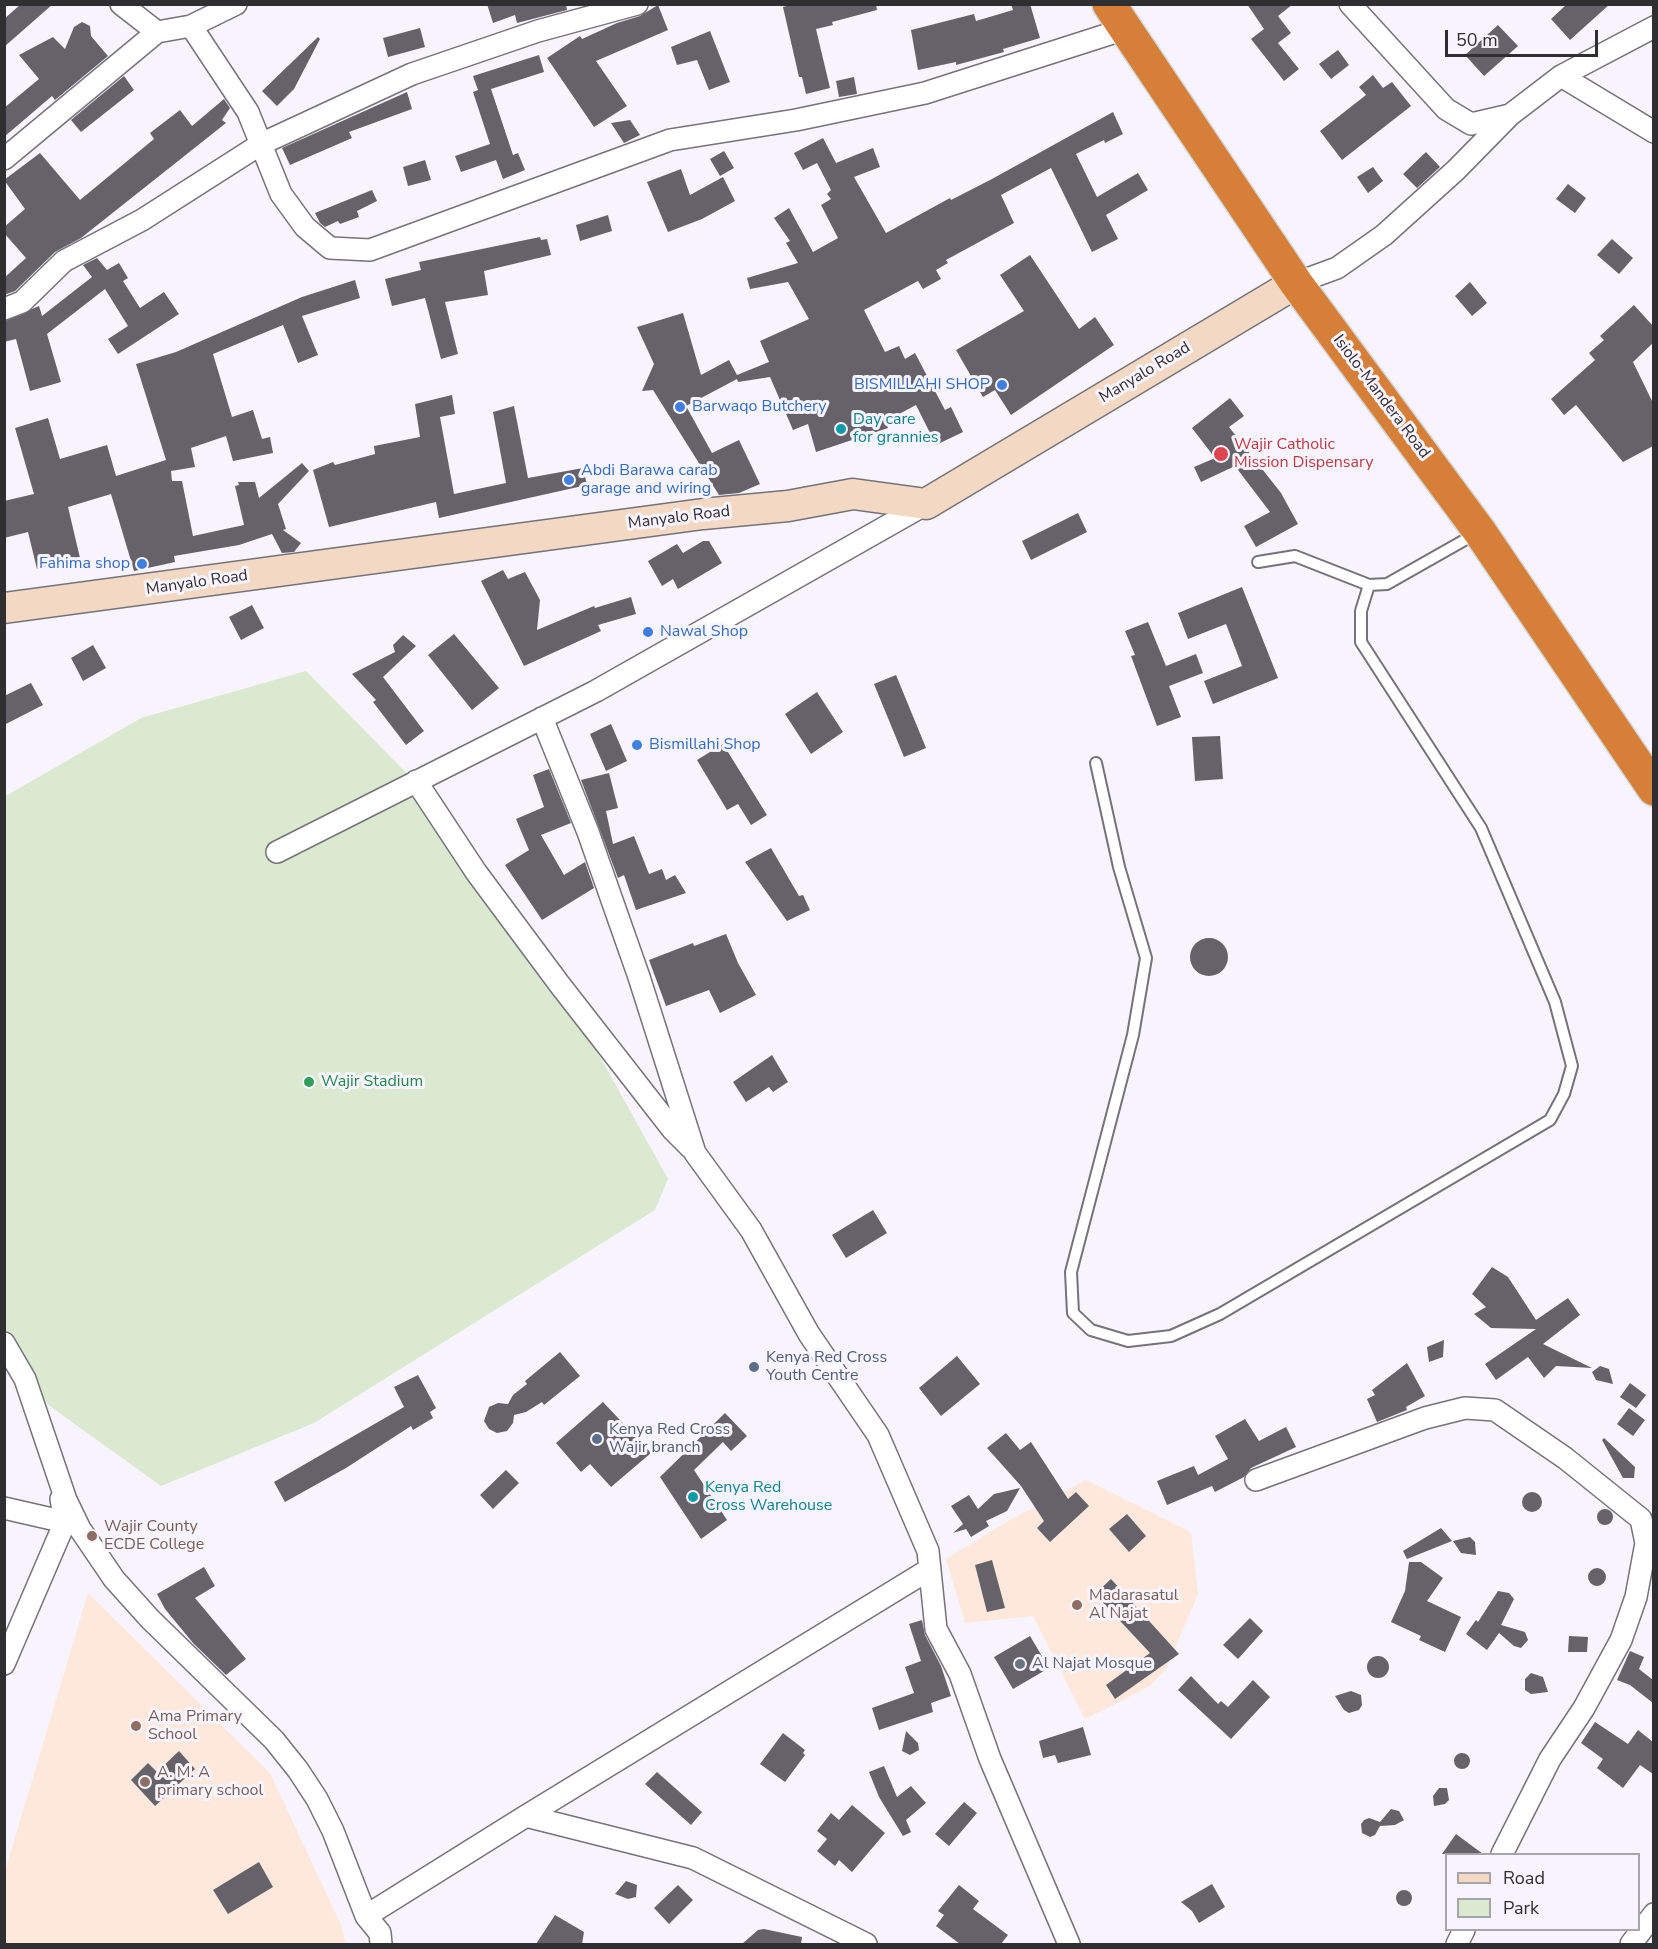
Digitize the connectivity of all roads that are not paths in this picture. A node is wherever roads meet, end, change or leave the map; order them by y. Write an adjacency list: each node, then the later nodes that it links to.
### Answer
1 (121, 4): 8 (street)
2 (236, 4): 6 (street)
3 (637, 4): 12 (street)
4 (1350, 4): 10 (street)
5 (1117, 17): 12 (street); 14 (highway, Isiolo-Mandera Road)
6 (191, 26): 8 (street); 12 (street)
7 (1653, 27): 9 (street)
8 (157, 32): 13 (street)
9 (1561, 76): 10 (street); 11 (street)
10 (1510, 115): 14 (street)
11 (1653, 132)
12 (261, 144): 15 (street)
13 (4, 159)
14 (1296, 283): 16 (street, Manyalo Road); 17 (highway, Isiolo-Mandera Road)
15 (4, 309)
16 (926, 504): 20 (street, Manyalo Road); 21 (street)
17 (1480, 531): 19 (lane); 24 (highway, Isiolo-Mandera Road)
18 (1258, 562): 19 (lane)
19 (1369, 585): 22 (lane)
20 (4, 609)
21 (542, 718): 23 (street); 26 (street)
22 (1096, 763)
23 (416, 782): 25 (street); 26 (street)
24 (1653, 789)
25 (277, 852)
26 (695, 1153): 32 (street)
27 (4, 1343): 28 (street)
28 (55, 1469): 31 (street); 37 (street)
29 (1256, 1480): 35 (street)
30 (4, 1508): 31 (street)
31 (65, 1522): 33 (street)
32 (930, 1569): 34 (street); 40 (street)
33 (4, 1664)
34 (526, 1816): 37 (street); 39 (street)
35 (1503, 1853)
36 (1653, 1914): 41 (street)
37 (366, 1916): 38 (street)
38 (384, 1941)
39 (866, 1944)
40 (1069, 1944)
41 (1631, 1944)

